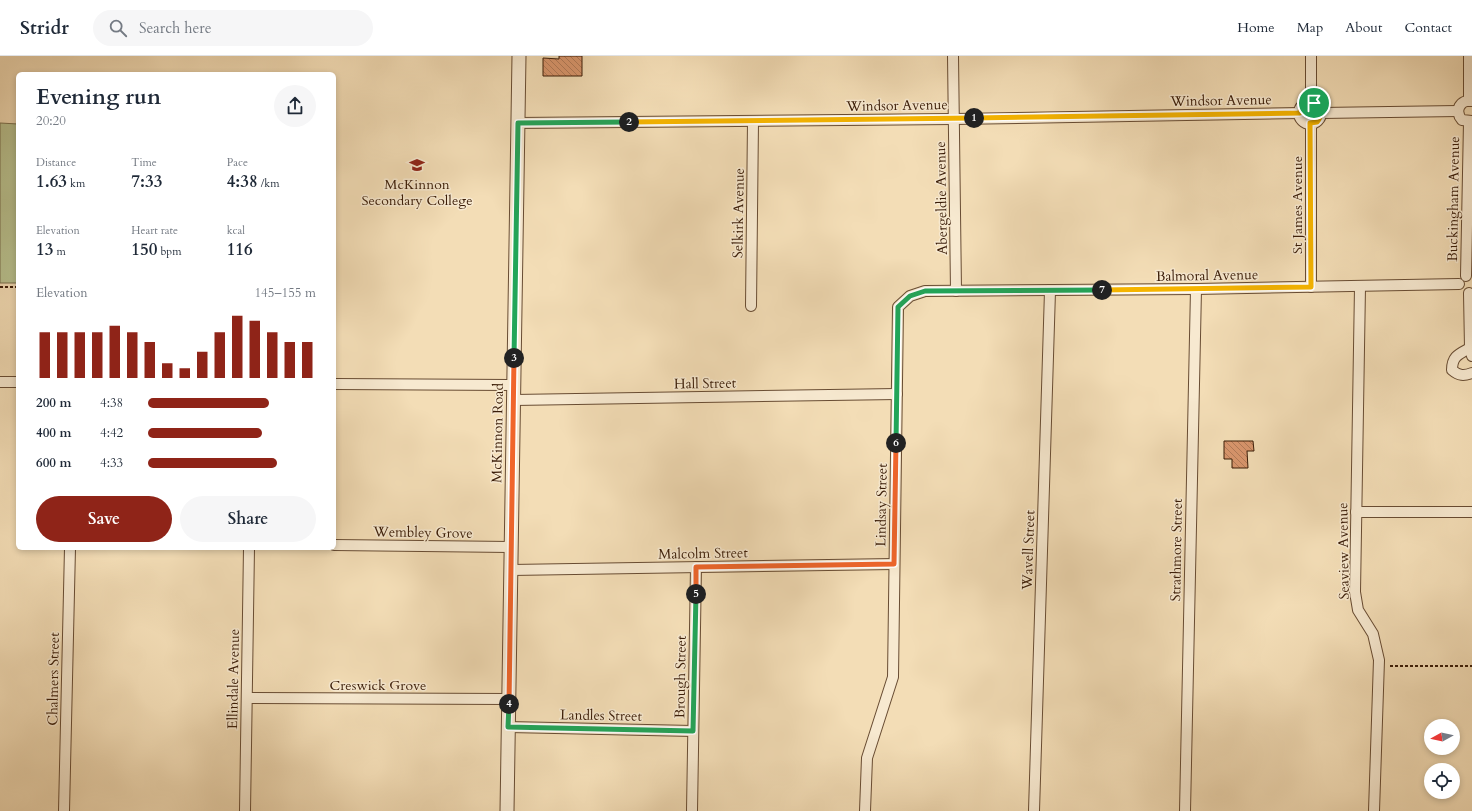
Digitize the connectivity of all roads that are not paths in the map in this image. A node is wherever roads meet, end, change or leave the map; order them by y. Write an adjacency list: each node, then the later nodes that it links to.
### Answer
1 (519, 56): 13 (street, McKinnon Road)
2 (953, 56): 10 (street, Abergeldie Avenue)
3 (1311, 56): 6 (street)
4 (1469, 56): 5 (street)
5 (1470, 101): 7 (street)
6 (1311, 102): 8 (street); 9 (street)
7 (1458, 112): 9 (street); 12 (street)
8 (1300, 113): 10 (street, Windsor Avenue); 14 (street)
9 (1321, 113): 14 (street)
10 (954, 119): 11 (street, Windsor Avenue); 21 (street, Abergeldie Avenue)
11 (753, 121): 13 (street, Windsor Avenue); 23 (street, Selkirk Avenue)
12 (1470, 122): 15 (street, Buckingham Avenue)
13 (518, 123): 29 (street, McKinnon Road)
14 (1310, 123): 18 (street, St James Avenue)
15 (1469, 277): 16 (street)
16 (1459, 284): 17 (street, Balmoral Avenue); 22 (street)
17 (1360, 286): 18 (street, Balmoral Avenue); 32 (street, Seaview Avenue)
18 (1311, 287): 19 (street, Balmoral Avenue)
19 (1196, 289): 20 (street, Balmoral Avenue); 51 (street, Strathmore Street)
20 (1050, 290): 21 (street, Balmoral Avenue); 50 (street, Wavell Street)
21 (956, 291): 30 (street, Lindsay Street)
22 (1471, 292): 24 (street)
23 (751, 306)
24 (1471, 352): 25 (street)
25 (1472, 373)
26 (0, 382): 27 (street)
27 (16, 382)
28 (336, 384): 29 (street)
29 (514, 385): 31 (street, McKinnon Road)
30 (897, 394): 31 (street, Hall Street); 38 (street, Lindsay Street)
31 (514, 400): 35 (street, McKinnon Road)
32 (1356, 512): 33 (street); 52 (street, Seaview Avenue)
33 (1472, 512)
34 (336, 545): 35 (street, Wembley Grove)
35 (511, 547): 40 (street, McKinnon Road)
36 (70, 550): 45 (street, Chalmers Street)
37 (249, 550): 41 (street, Ellindale Avenue)
38 (894, 564): 39 (street, Malcolm Street); 49 (street, Lindsay Street)
39 (696, 567): 40 (street, Malcolm Street); 44 (street, Brough Street)
40 (511, 570): 42 (street, McKinnon Road)
41 (247, 698): 42 (street, Creswick Grove); 46 (street, Ellindale Avenue)
42 (509, 699): 43 (street, McKinnon Road)
43 (508, 727): 44 (street, Landles Street); 47 (street, McKinnon Road)
44 (693, 731): 48 (street, Brough Street)
45 (64, 811)
46 (245, 811)
47 (507, 811)
48 (692, 811)
49 (865, 811)
50 (1034, 811)
51 (1185, 811)
52 (1374, 811)

